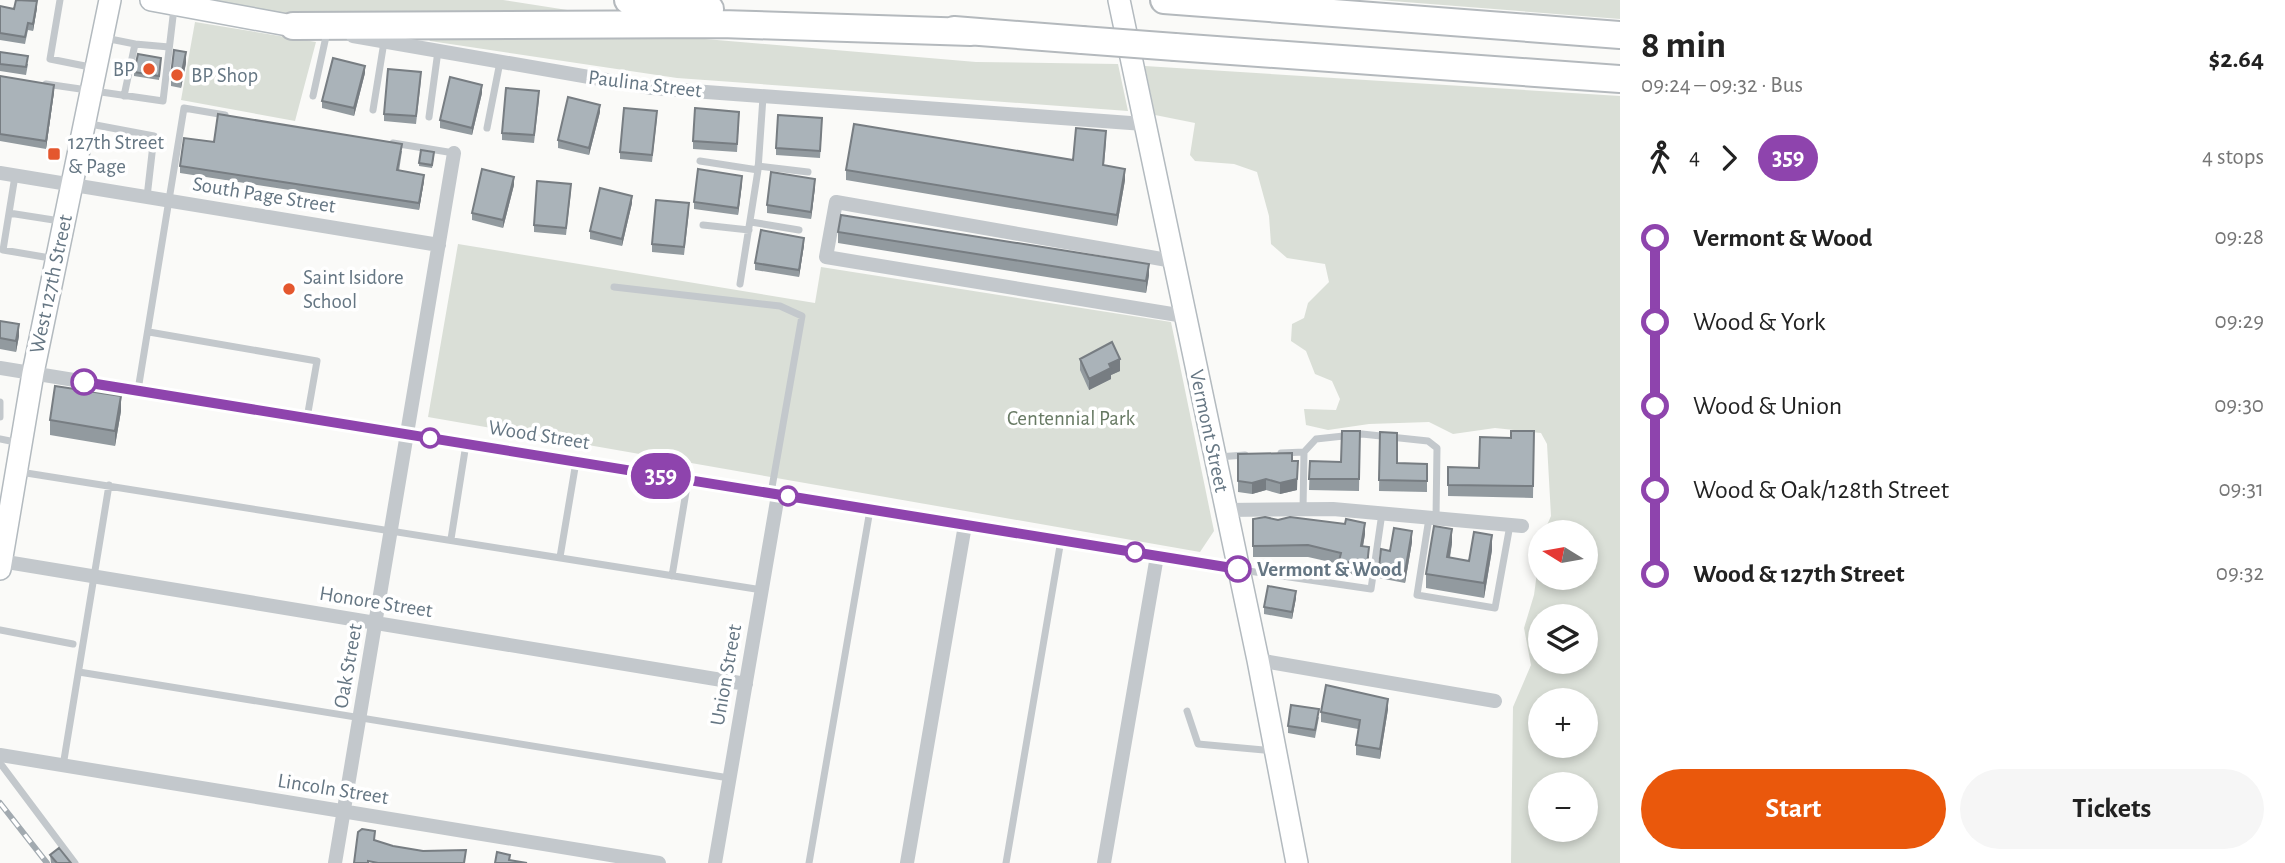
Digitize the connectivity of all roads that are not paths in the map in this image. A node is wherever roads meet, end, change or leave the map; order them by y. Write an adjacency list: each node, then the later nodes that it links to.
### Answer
1 (60, 0): 18 (lane)
2 (110, 0): 12 (street, West 127th Street)
3 (150, 0): 7 (street, Paulina Street)
4 (628, 0): 10 (highway)
5 (1119, 0): 29 (street, Vermont Street)
6 (1164, 0): 11 (highway)
7 (175, 4): 8 (street, Paulina Street); 15 (lane)
8 (293, 26): 9 (street, Paulina Street); 10 (highway)
9 (327, 32): 13 (street, Paulina Street); 23 (lane)
10 (971, 32): 19 (highway, bridge)
11 (1620, 35)
12 (102, 37): 14 (lane); 18 (street, West 127th Street)
13 (384, 41): 16 (street, Paulina Street); 25 (lane)
14 (135, 44): 15 (lane); 22 (lane)
15 (169, 47): 22 (lane)
16 (438, 51): 17 (street, Paulina Street); 27 (lane)
17 (500, 61): 24 (street, Paulina Street); 30 (lane)
18 (96, 68): 21 (street, West 127th Street)
19 (1620, 79)
20 (39, 83): 21 (lane)
21 (91, 92): 22 (lane); 28 (street, West 127th Street)
22 (124, 96)
23 (313, 96)
24 (763, 96): 29 (street, Paulina Street); 34 (lane)
25 (373, 110)
26 (237, 117): 40 (lane)
27 (429, 117)
28 (85, 123): 38 (street, West 127th Street); 39 (lane)
29 (1144, 124): 48 (street, Vermont Street)
30 (486, 128)
31 (384, 141): 32 (lane)
32 (454, 153): 46 (street, Oak Street)
33 (700, 161): 34 (lane)
34 (758, 168): 35 (lane); 44 (lane)
35 (808, 172)
36 (0, 173): 37 (street, South Page Street)
37 (16, 175): 38 (street, South Page Street); 41 (lane)
38 (72, 185): 39 (street, South Page Street); 42 (street, West 127th Street)
39 (147, 197): 40 (street, South Page Street)
40 (170, 201): 46 (street, South Page Street); 52 (lane)
41 (9, 213): 42 (lane); 47 (lane)
42 (64, 222): 47 (street, West 127th Street)
43 (703, 225): 44 (lane)
44 (750, 226): 45 (lane); 49 (lane)
45 (799, 230)
46 (439, 245): 59 (street, Oak Street)
47 (57, 259): 54 (street, West 127th Street)
48 (1172, 261): 51 (street, Vermont Street); 51 (street)
49 (740, 284)
50 (614, 287): 70 (lane)
51 (1184, 316): 65 (street, Vermont Street)
52 (149, 332): 55 (lane); 58 (lane)
53 (0, 368): 54 (street, Wood Street)
54 (33, 373): 55 (street, Wood Street); 60 (street, West 127th Street)
55 (138, 391): 58 (street, Wood Street)
56 (0, 402): 57 (lane)
57 (0, 417)
58 (307, 419): 59 (street, Wood Street)
59 (408, 435): 61 (street, Wood Street); 78 (street, Oak Street)
60 (10, 441): 67 (street, West 127th Street)
61 (466, 444): 66 (street, Wood Street); 79 (lane)
62 (1304, 452): 63 (lane); 71 (lane); 75 (lane)
63 (1267, 454)
64 (1254, 455): 65 (lane)
65 (1214, 457): 73 (street, Vermont Street)
66 (576, 462): 68 (street, Wood Street); 82 (lane)
67 (16, 471): 69 (lane); 83 (street, West 127th Street)
68 (688, 480): 70 (street, Wood Street); 85 (lane)
69 (109, 485): 78 (lane); 86 (lane)
70 (775, 494): 72 (street, Wood Street); 87 (street, Union Street)
71 (1303, 509): 73 (street); 74 (street)
72 (870, 510): 76 (street, Wood Street); 107 (lane)
73 (1225, 510): 84 (street, Vermont Street)
74 (1382, 513): 75 (street); 84 (lane)
75 (1432, 518): 77 (street); 77 (lane)
76 (965, 525): 80 (street, Wood Street); 108 (street)
77 (1516, 526)
78 (392, 529): 79 (lane); 88 (street, Oak Street)
79 (451, 539): 82 (lane)
80 (1061, 540): 81 (street, Wood Street); 109 (lane)
81 (1157, 556): 84 (street, Wood Street); 110 (street)
82 (560, 557): 85 (lane)
83 (0, 564): 86 (street, Honore Street)
84 (1238, 569): 91 (street, Vermont Street)
85 (672, 576): 87 (lane)
86 (94, 577): 88 (street, Honore Street); 92 (lane)
87 (762, 590): 93 (street, Union Street)
88 (376, 623): 93 (street, Honore Street); 96 (street, Oak Street)
89 (0, 630): 90 (lane)
90 (73, 644)
91 (1258, 660): 94 (street); 97 (street, Vermont Street)
92 (79, 672): 96 (lane); 100 (lane)
93 (746, 684): 101 (street, Union Street)
94 (1495, 701)
95 (1187, 712): 97 (lane)
96 (360, 718): 101 (lane); 102 (street, Oak Street)
97 (1275, 751): 111 (street, Vermont Street)
98 (0, 755): 100 (street, Lincoln Street)
99 (0, 763): 103 (lane)
100 (64, 766): 102 (street, Lincoln Street)
101 (730, 778): 106 (street, Union Street)
102 (344, 812): 104 (street, Oak Street); 105 (street, Lincoln Street)
103 (75, 863)
104 (335, 863)
105 (659, 863)
106 (715, 863)
107 (808, 863)
108 (907, 863)
109 (1006, 863)
110 (1104, 863)
111 (1297, 863)

